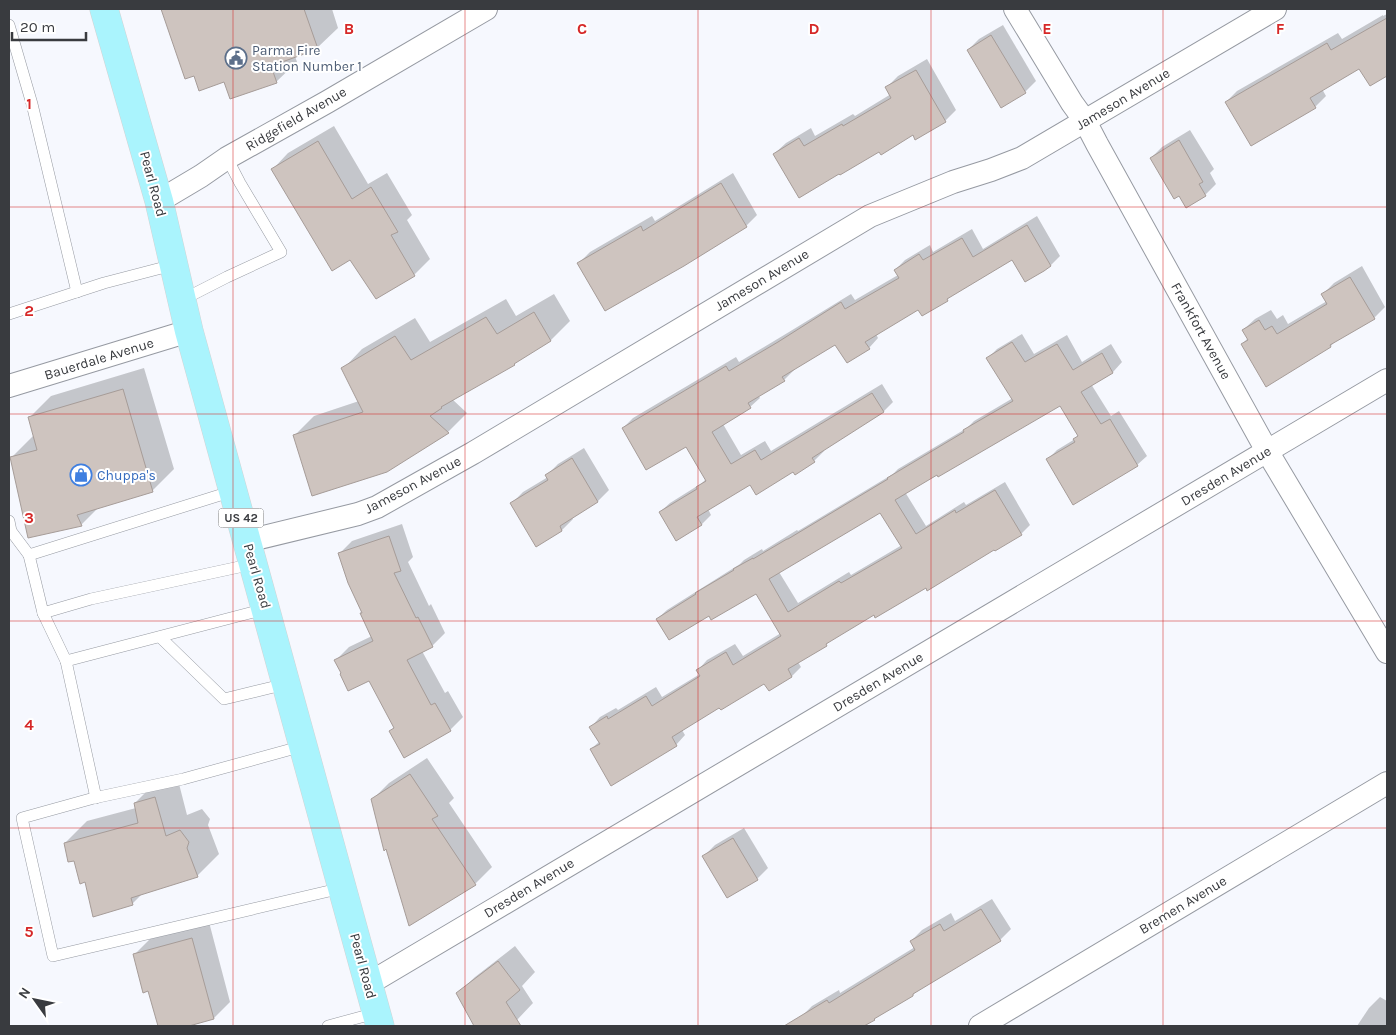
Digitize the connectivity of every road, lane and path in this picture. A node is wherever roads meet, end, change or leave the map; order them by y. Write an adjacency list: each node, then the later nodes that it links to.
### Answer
1 (104, 9): 8 (main road, Pearl Road / US 42)
2 (486, 9): 7 (street, Ridgefield Avenue)
3 (1015, 9): 6 (street, Frankfort Avenue)
4 (1275, 9): 6 (street, Jameson Avenue)
5 (9, 25): 10 (lane)
6 (1085, 121): 16 (street, Frankfort Avenue); 19 (street, Jameson Avenue)
7 (228, 158): 8 (street, Ridgefield Avenue); 11 (lane)
8 (159, 201): 9 (main road, Pearl Road / US 42)
9 (174, 266): 10 (lane); 11 (main road, Pearl Road / US 42)
10 (77, 292): 12 (lane)
11 (182, 300): 13 (main road, Pearl Road / US 42)
12 (9, 314)
13 (189, 331): 15 (street, Bauerdale Avenue); 17 (main road, Pearl Road / US 42)
14 (1387, 380): 16 (street, Dresden Avenue)
15 (9, 386)
16 (1268, 451): 24 (street, Frankfort Avenue); 31 (street, Dresden Avenue)
17 (233, 491): 19 (main road, Pearl Road / US 42); 20 (lane)
18 (9, 521): 20 (lane)
19 (250, 553): 21 (main road, Pearl Road / US 42); 22 (lane)
20 (29, 555): 22 (lane)
21 (266, 609): 23 (lane); 26 (main road, Pearl Road / US 42)
22 (43, 613): 25 (lane)
23 (160, 637): 25 (lane); 26 (lane)
24 (1387, 652)
25 (66, 661): 29 (lane)
26 (286, 684): 27 (main road, Pearl Road / US 42)
27 (303, 746): 29 (lane); 30 (main road, Pearl Road / US 42)
28 (1387, 783): 34 (street, Bremen Avenue)
29 (96, 798): 30 (lane)
30 (342, 888): 31 (main road, Pearl Road / US 42)
31 (368, 984): 32 (main road, Pearl Road / US 42)
32 (378, 1020): 33 (lane)
33 (328, 1026)
34 (980, 1026)

